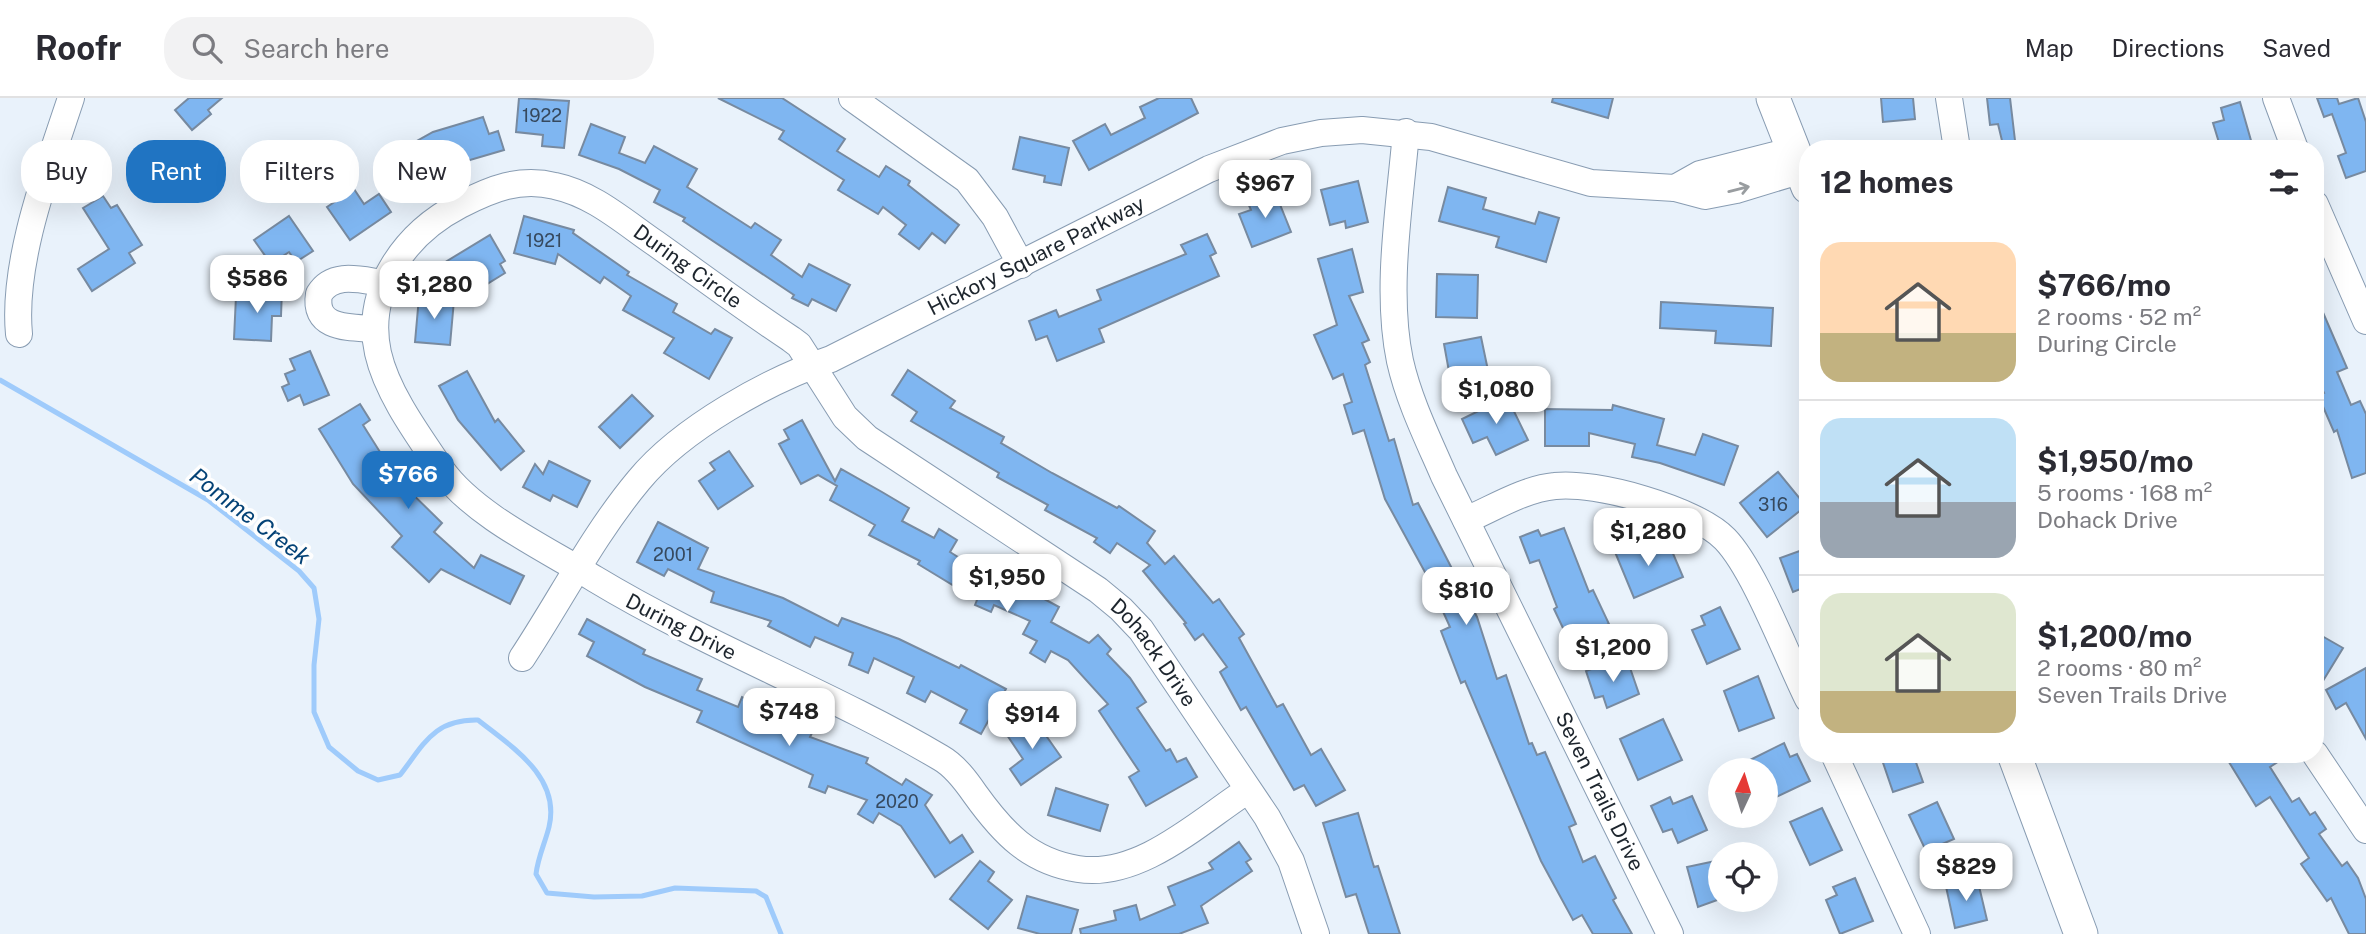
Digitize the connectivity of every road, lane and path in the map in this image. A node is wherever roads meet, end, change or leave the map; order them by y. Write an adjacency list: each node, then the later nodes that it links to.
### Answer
1 (71, 98): 16 (street)
2 (852, 98): 12 (street)
3 (1773, 98): 9 (main road)
4 (1949, 98): 7 (street)
5 (2276, 98): 8 (street)
6 (1406, 132): 10 (street, Hickory Square Parkway); 12 (street, Hickory Square Parkway); 18 (street, Seven Trails Drive)
7 (1956, 140)
8 (2292, 140)
9 (1799, 164)
10 (1799, 169)
11 (2324, 225): 14 (street)
12 (1021, 265): 17 (street, Hickory Square Parkway)
13 (383, 283): 15 (street, During Circle); 15 (street); 17 (street, During Circle)
14 (2366, 321)
15 (375, 329): 19 (street, During Circle)
16 (19, 334)
17 (812, 365): 19 (street, Hickory Square Parkway); 25 (street, Dohack Drive)
18 (1466, 520): 21 (street); 28 (street, Seven Trails Drive)
19 (577, 570): 20 (street, Hickory Square Parkway); 25 (street, During Drive)
20 (522, 659)
21 (1799, 680)
22 (1838, 763): 29 (street)
23 (2017, 763): 30 (main road)
24 (2321, 763): 26 (street)
25 (1248, 790): 27 (street, Dohack Drive)
26 (2366, 830)
27 (1316, 934)
28 (1670, 934)
29 (1917, 934)
30 (2081, 934)

